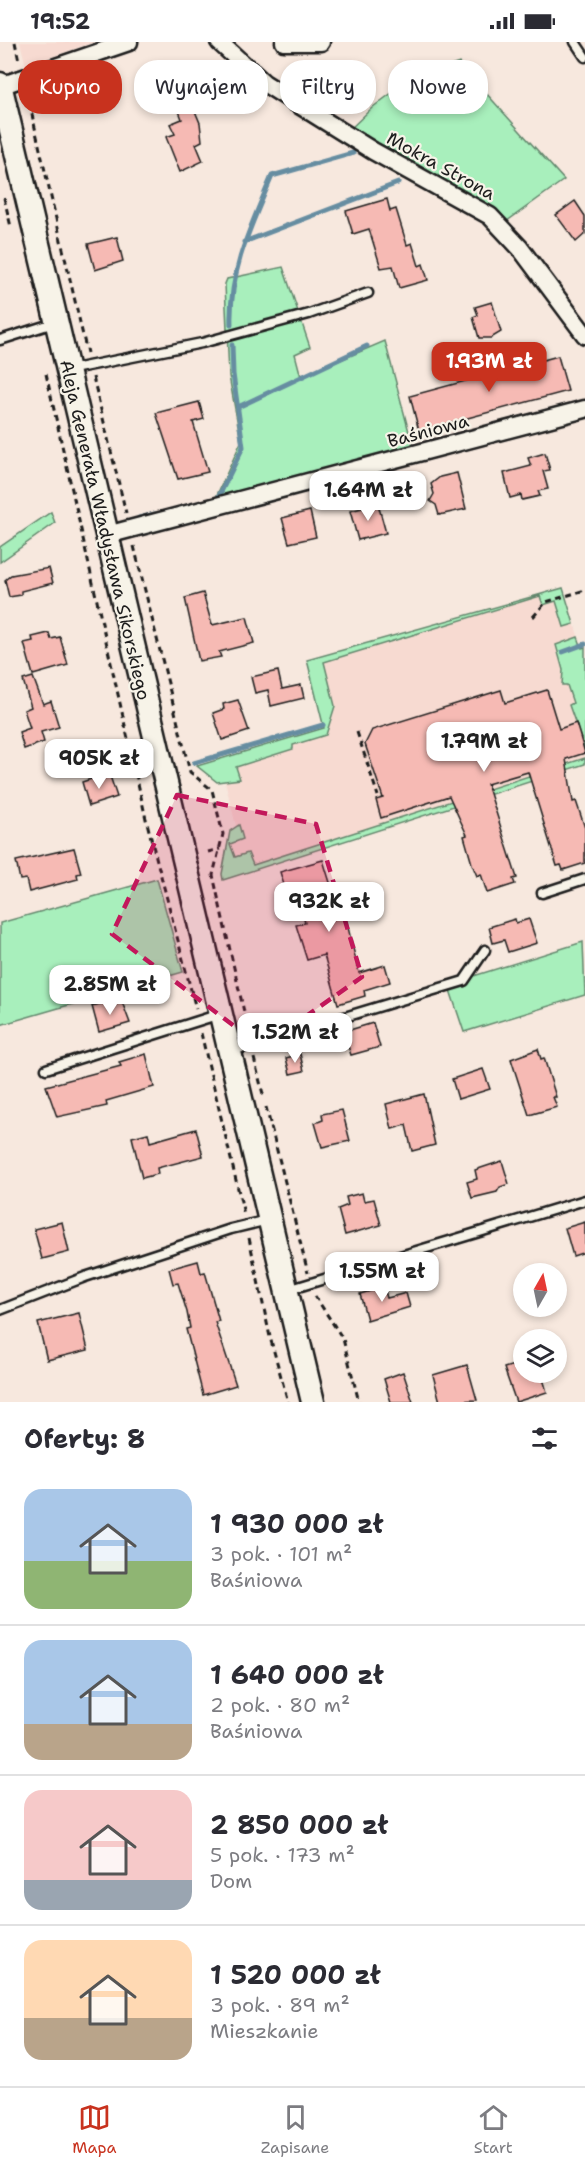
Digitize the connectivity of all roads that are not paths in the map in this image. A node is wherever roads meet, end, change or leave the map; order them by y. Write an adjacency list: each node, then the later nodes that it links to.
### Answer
1 (129, 42): 7 (street)
2 (219, 42): 10 (street, Mokra Strona)
3 (284, 42): 4 (street)
4 (321, 42)
5 (575, 42): 6 (lane)
6 (585, 57)
7 (0, 85): 9 (main road, Aleja Generała Władysława Sikorskiego)
8 (368, 293): 12 (lane)
9 (56, 322): 11 (lane); 12 (main road, Aleja Generała Władysława Sikorskiego)
10 (585, 335)
11 (0, 340)
12 (67, 370): 14 (main road, Aleja Generała Władysława Sikorskiego)
13 (585, 409): 14 (street, Baśniowa)
14 (107, 535): 18 (main road, Aleja Generała Władysława Sikorskiego)
15 (585, 879): 16 (lane)
16 (543, 893)
17 (485, 950): 19 (lane)
18 (220, 1014): 19 (main road, Aleja Generała Władysława Sikorskiego); 20 (lane)
19 (229, 1052): 22 (main road, Aleja Generała Władysława Sikorskiego)
20 (46, 1069)
21 (585, 1200): 23 (lane)
22 (268, 1220): 23 (main road, Aleja Generała Władysława Sikorskiego); 24 (lane)
23 (288, 1290): 25 (main road, Aleja Generała Władysława Sikorskiego)
24 (0, 1310)
25 (315, 1400)

